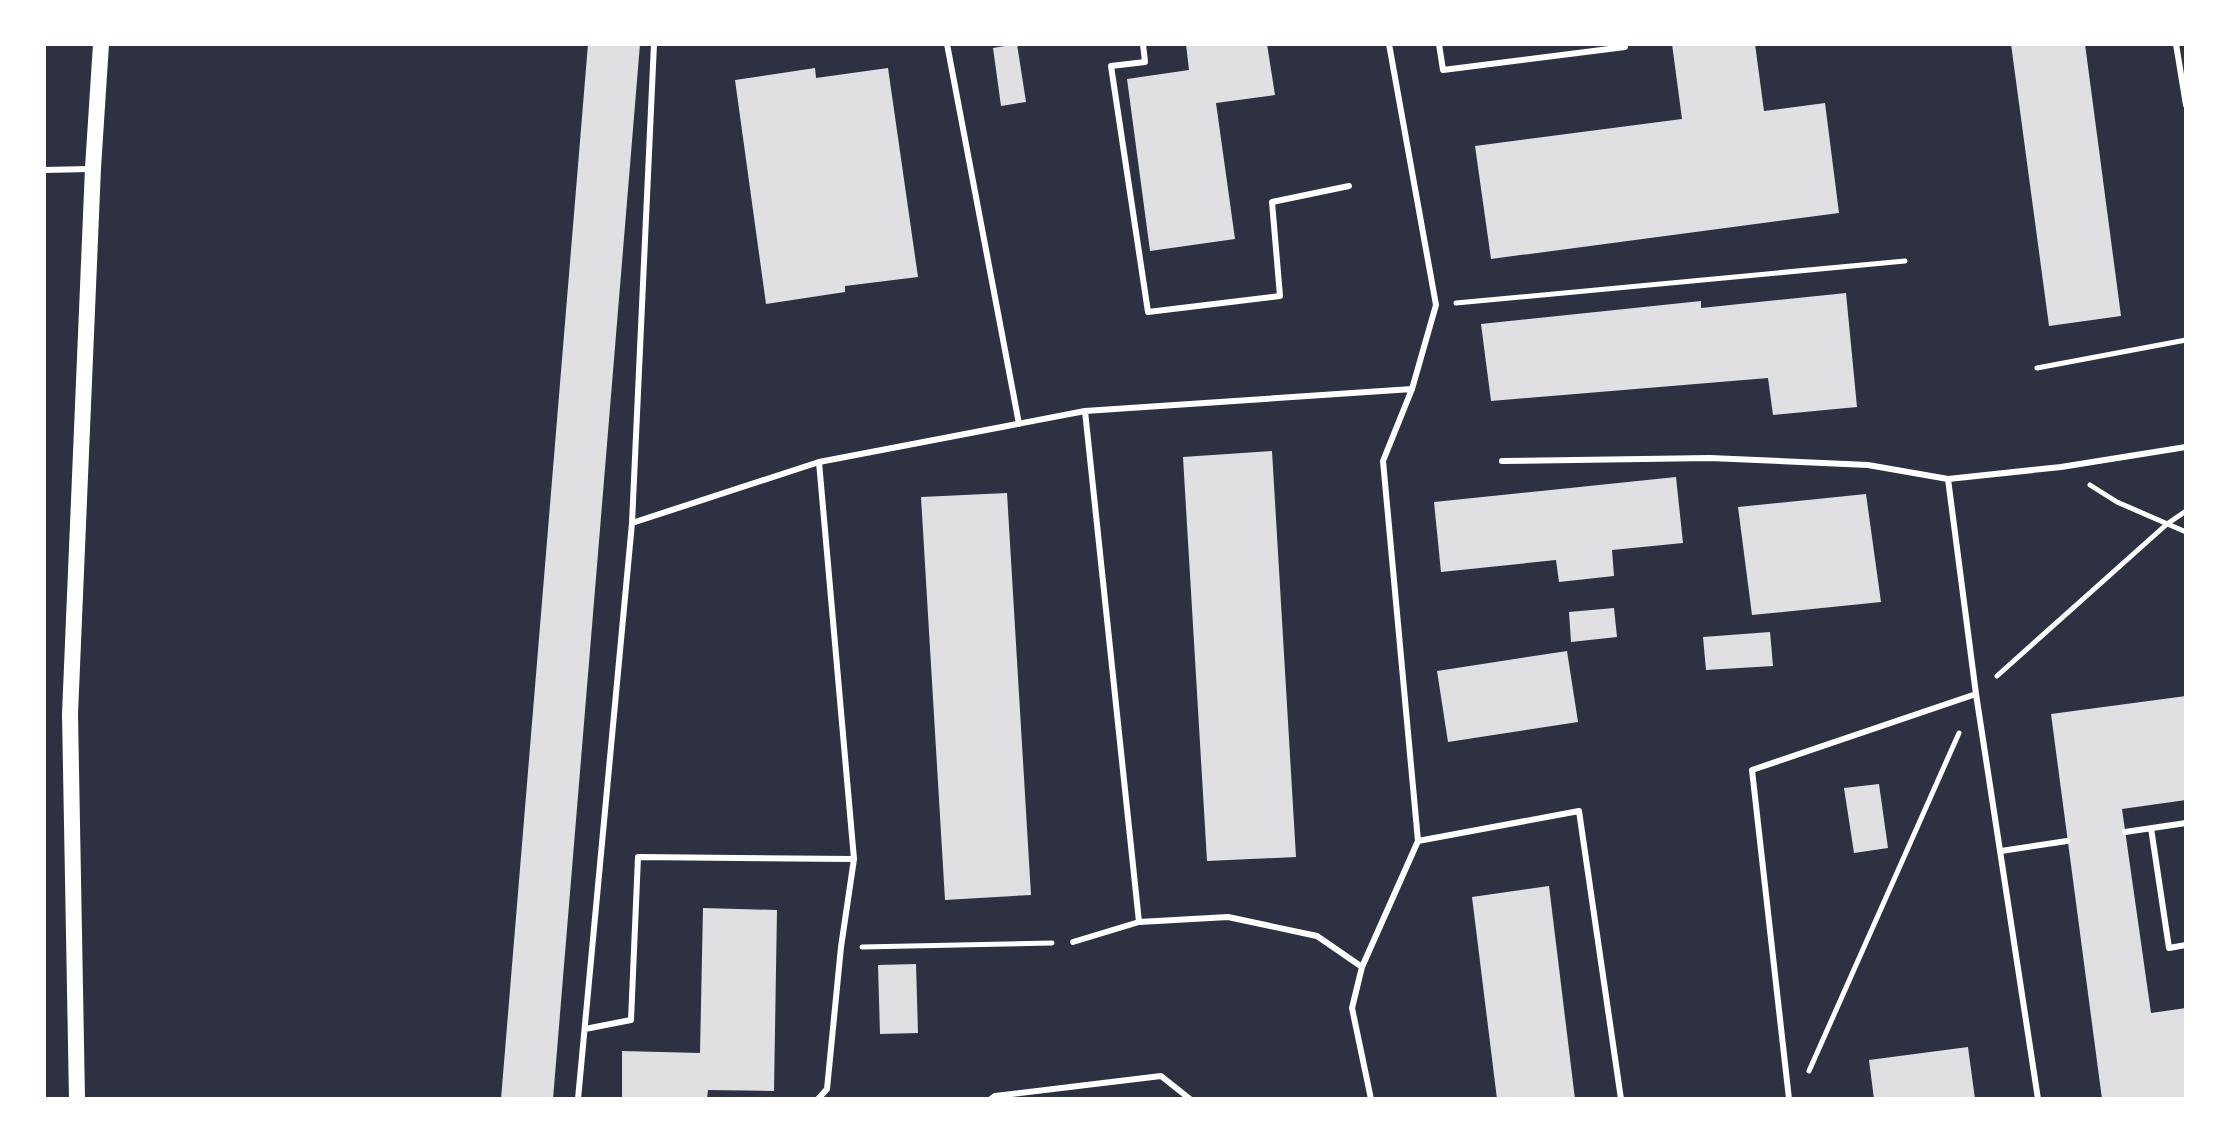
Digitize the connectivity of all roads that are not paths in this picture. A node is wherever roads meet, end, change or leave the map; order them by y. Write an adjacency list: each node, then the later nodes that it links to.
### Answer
1 (101, 44): 10 (main road)
2 (654, 44): 20 (lane)
3 (947, 44): 15 (lane)
4 (1143, 44): 12 (lane)
5 (1389, 44): 13 (lane)
6 (1439, 44): 8 (lane)
7 (2176, 44): 9 (lane)
8 (1625, 47)
9 (2186, 105)
10 (93, 168): 11 (lane); 34 (main road)
11 (44, 170)
12 (1349, 186)
13 (1412, 389): 14 (lane); 25 (lane)
14 (1085, 411): 15 (lane); 29 (lane)
15 (1019, 424): 18 (lane)
16 (2186, 447): 19 (lane)
17 (1502, 461): 19 (lane)
18 (819, 462): 20 (lane); 28 (lane)
19 (1948, 479): 21 (lane)
20 (632, 523): 33 (lane)
21 (1976, 694): 27 (lane); 41 (lane)
22 (2186, 823): 23 (lane)
23 (2151, 828): 24 (lane); 31 (lane)
24 (2125, 832)
25 (1418, 841): 32 (lane); 40 (lane)
26 (2067, 841): 27 (lane)
27 (2001, 851): 42 (lane)
28 (854, 859): 33 (lane); 36 (lane)
29 (1139, 922): 30 (lane); 32 (lane)
30 (1073, 942)
31 (2186, 945)
32 (1362, 967): 39 (lane)
33 (585, 1029): 35 (lane)
34 (77, 1099)
35 (578, 1099)
36 (818, 1099)
37 (991, 1099): 38 (lane)
38 (1190, 1099)
39 (1371, 1099)
40 (1621, 1099)
41 (1789, 1099)
42 (2038, 1099)

